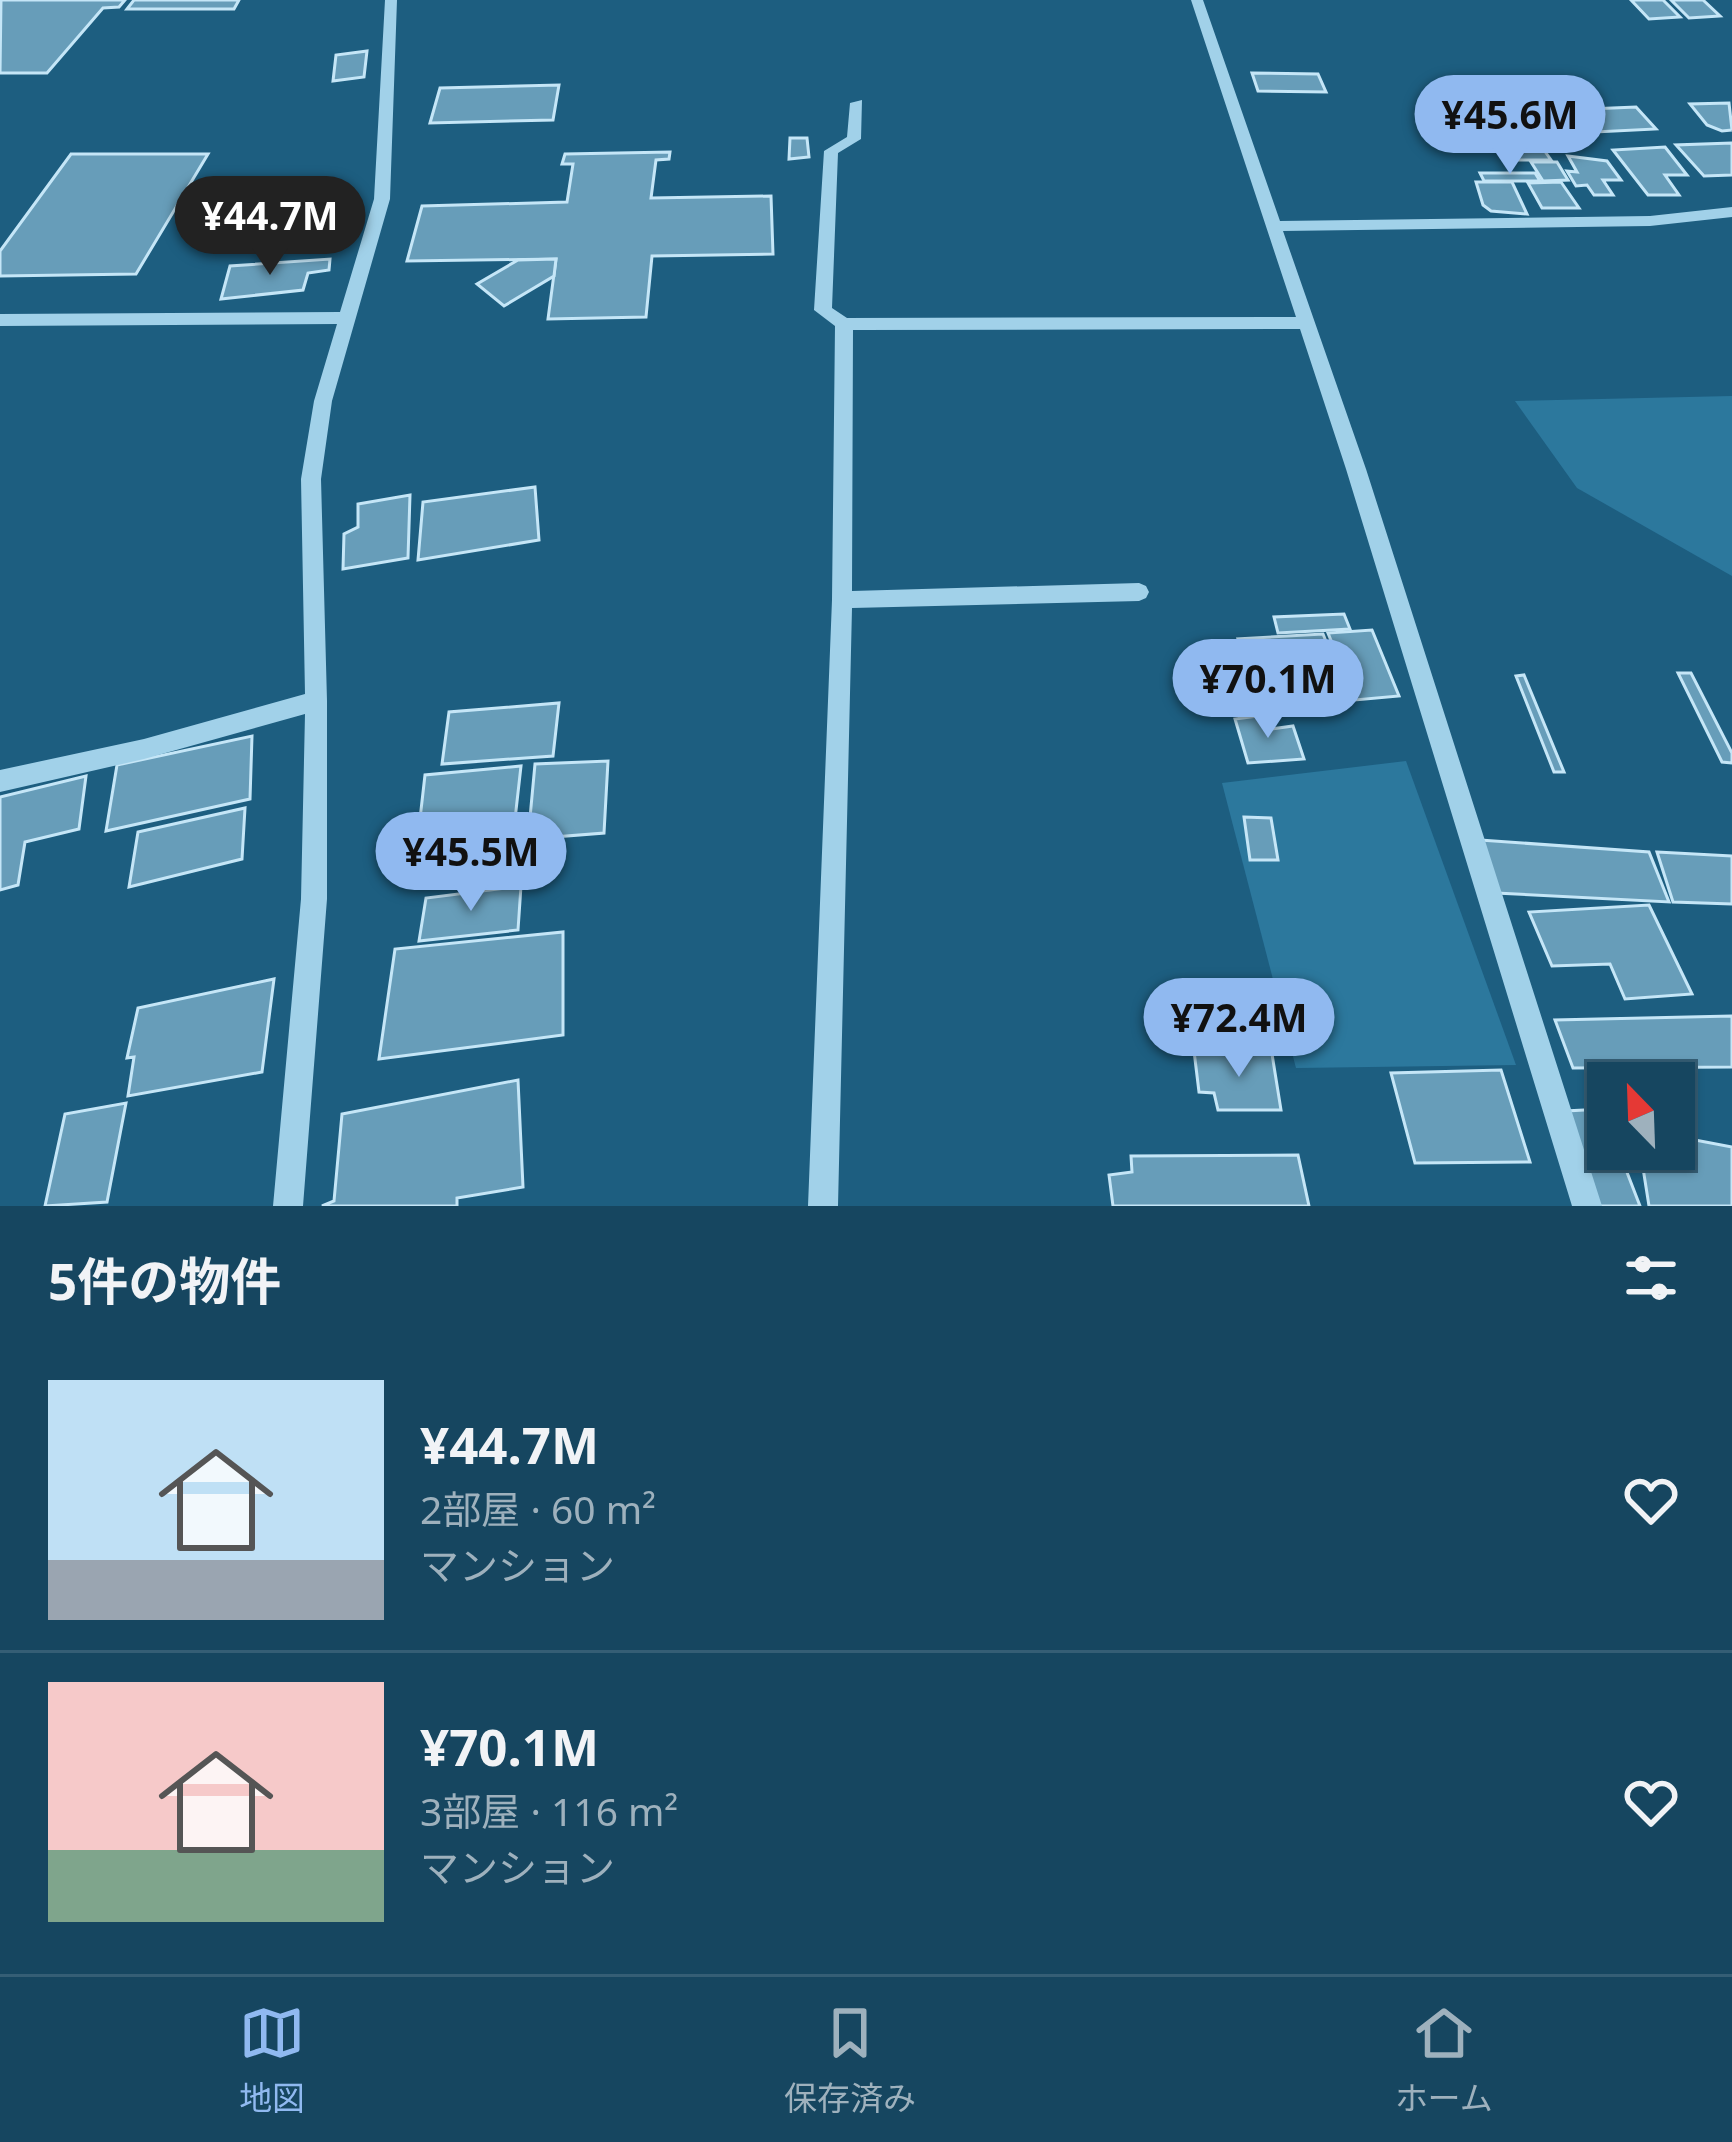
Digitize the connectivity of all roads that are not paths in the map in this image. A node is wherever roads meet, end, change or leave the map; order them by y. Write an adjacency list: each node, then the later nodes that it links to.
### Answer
1 (391, 0): 6 (street)
2 (1197, 0): 5 (street)
3 (857, 103): 9 (street)
4 (1732, 212): 5 (street)
5 (1274, 226): 8 (street)
6 (347, 318): 7 (street); 12 (street)
7 (0, 320)
8 (1307, 323): 9 (street); 16 (street)
9 (844, 324): 11 (street)
10 (1139, 592): 11 (street)
11 (842, 600): 15 (street)
12 (316, 701): 13 (street); 14 (street)
13 (0, 781)
14 (288, 1206)
15 (823, 1206)
16 (1587, 1206)

